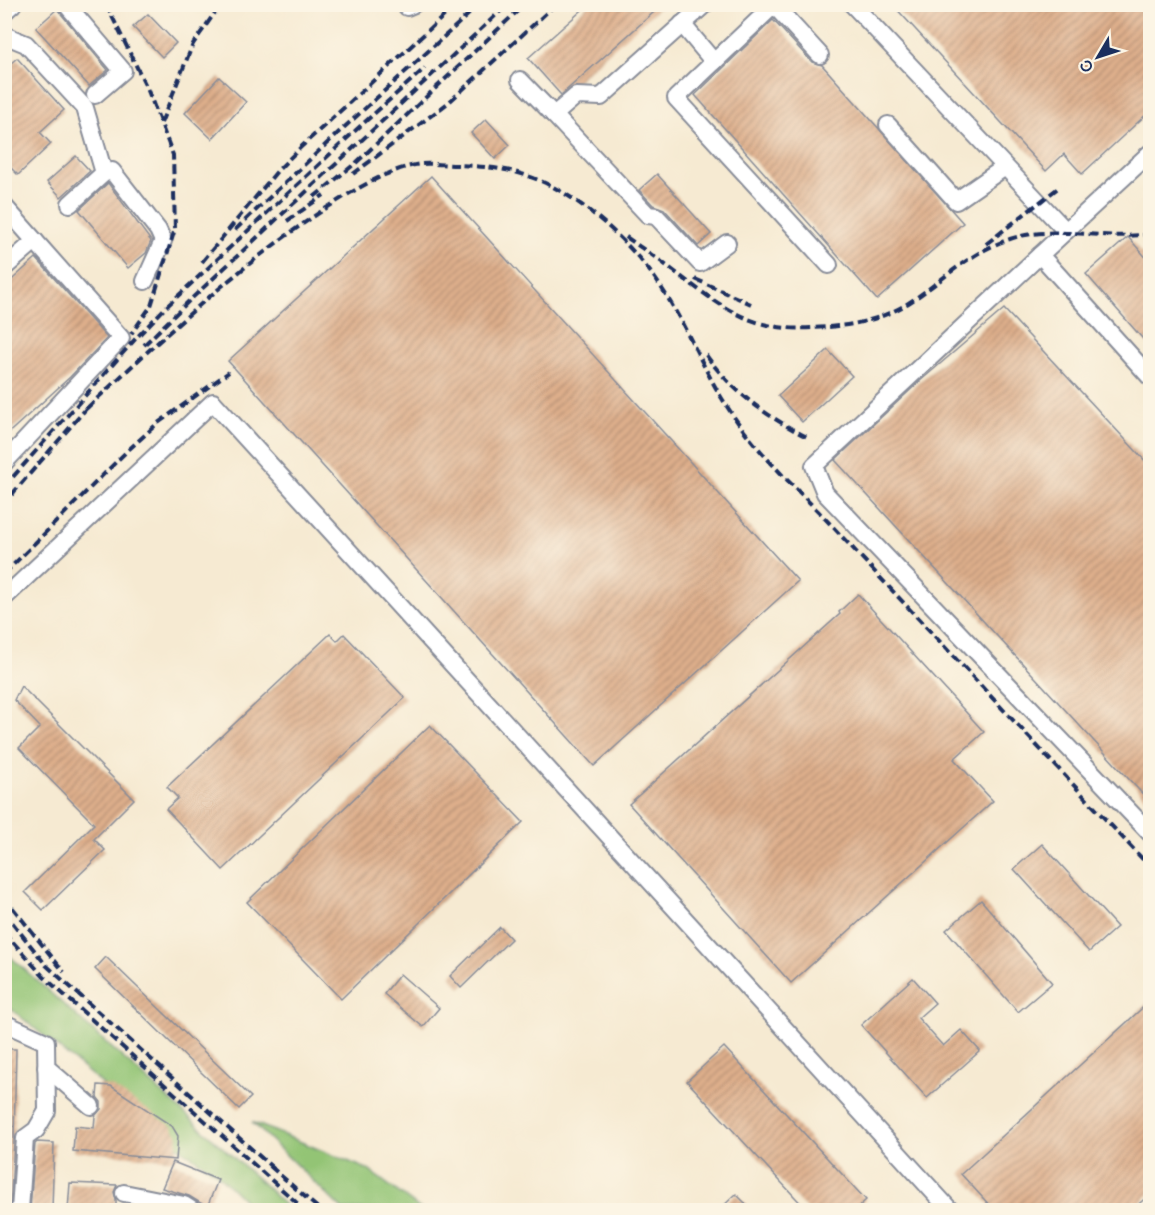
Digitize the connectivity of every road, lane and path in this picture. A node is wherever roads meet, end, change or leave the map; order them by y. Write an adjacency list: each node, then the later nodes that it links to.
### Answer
1 (13, 4): 7 (lane)
2 (66, 4): 13 (lane)
3 (405, 4): 4 (lane)
4 (414, 4)
5 (705, 4): 8 (lane)
6 (852, 4): 17 (lane)
7 (4, 12)
8 (682, 24): 11 (lane); 14 (lane)
9 (4, 35): 18 (lane)
10 (820, 55): 11 (lane)
11 (714, 62): 25 (lane)
12 (520, 80): 14 (lane)
13 (95, 95)
14 (554, 115): 23 (lane)
15 (888, 125): 17 (lane)
16 (1150, 153): 21 (lane)
17 (1005, 166): 21 (lane)
18 (104, 173): 19 (lane); 27 (lane)
19 (70, 204)
20 (4, 206): 22 (lane)
21 (1066, 231): 24 (lane)
22 (34, 241): 26 (lane); 29 (lane)
23 (727, 243)
24 (1040, 255): 28 (lane); 31 (lane)
25 (829, 265)
26 (4, 268)
27 (146, 281)
28 (1150, 377)
29 (4, 463)
30 (4, 598): 38 (lane)
31 (1150, 833)
32 (4, 1023): 33 (lane)
33 (46, 1067): 34 (lane); 36 (lane)
34 (91, 1106)
35 (124, 1193): 37 (lane)
36 (20, 1210)
37 (192, 1210)
38 (950, 1210)

